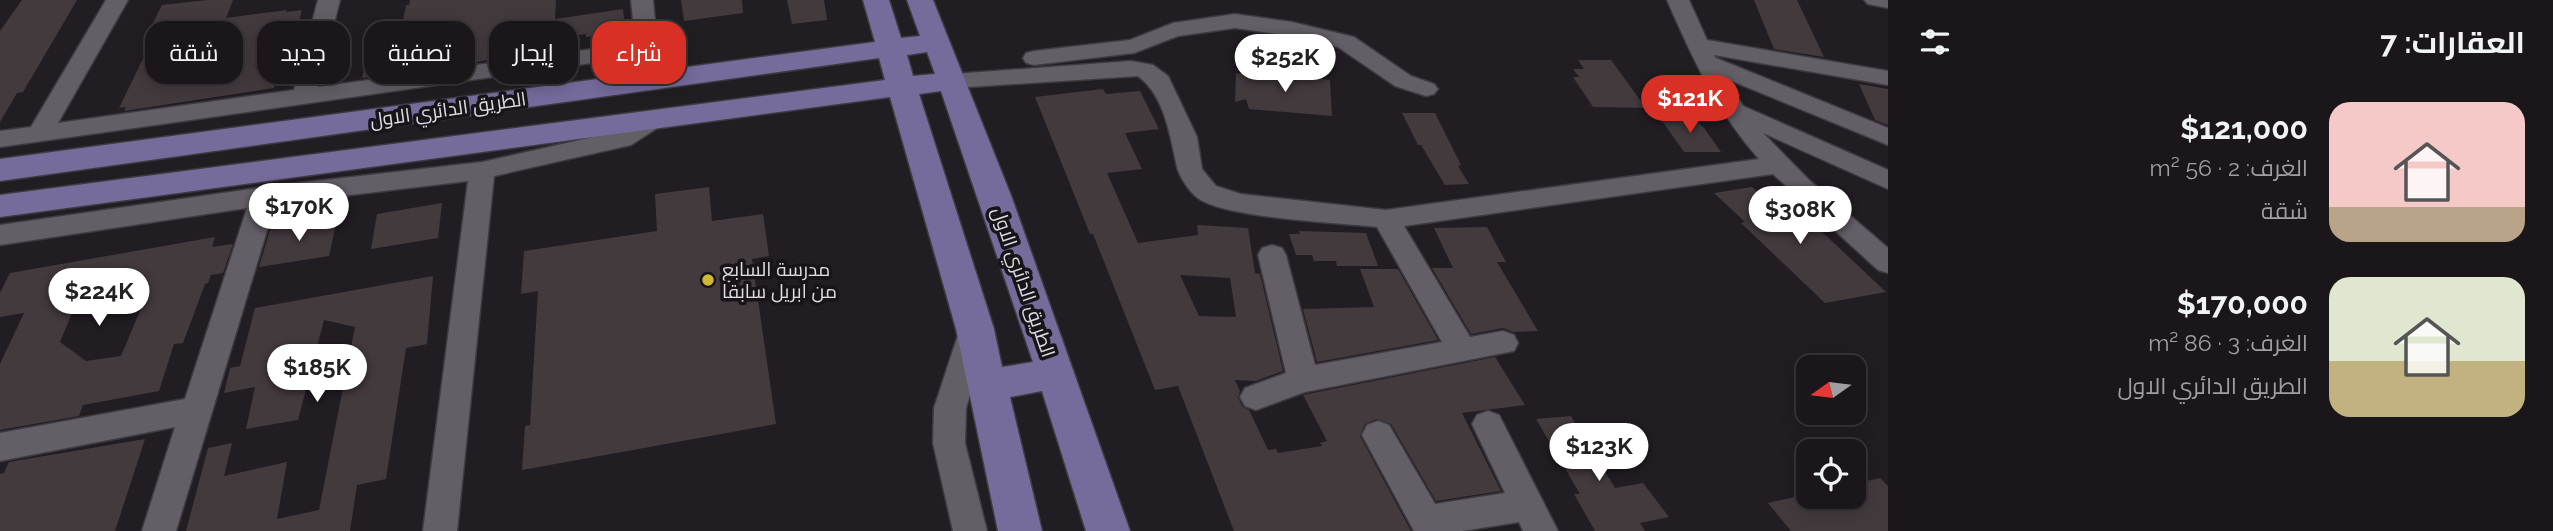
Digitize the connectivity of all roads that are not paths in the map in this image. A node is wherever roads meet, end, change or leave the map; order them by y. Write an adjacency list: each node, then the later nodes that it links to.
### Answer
1 (117, 0): 19 (street)
2 (329, 0): 15 (street)
3 (642, 0): 15 (street)
4 (876, 0): 9 (main road)
5 (920, 0): 11 (main road)
6 (1678, 0): 10 (street)
7 (1875, 0): 8 (street)
8 (1888, 2)
9 (893, 48): 11 (main road, الطريق الدائري الاول); 13 (main road); 24 (main road, الطريق الدائري الاول)
10 (1703, 54): 12 (street); 17 (street); 20 (street)
11 (946, 64): 13 (main road, الطريق الدائري الاول); 14 (street); 29 (street); 36 (main road, الطريق الدائري الاول)
12 (1888, 78)
13 (904, 86): 16 (main road, الطريق الدائري الاول); 22 (main road)
14 (1426, 89)
15 (304, 96): 19 (street)
16 (792, 99): 18 (main road, الطريق الدائري الاول); 22 (main road)
17 (1737, 112): 23 (street); 26 (street)
18 (656, 118): 25 (street); 28 (main road, الطريق الدائري الاول)
19 (40, 133): 21 (street)
20 (1888, 137)
21 (0, 139)
22 (921, 142): 33 (main road)
23 (1780, 165): 29 (street); 32 (street)
24 (0, 170)
25 (482, 171): 27 (street); 47 (street)
26 (1888, 180)
27 (264, 196): 30 (street); 40 (street)
28 (0, 206)
29 (1387, 219): 35 (street)
30 (0, 235)
31 (1272, 255): 37 (street)
32 (1888, 263)
33 (975, 329): 38 (main road); 48 (street)
34 (1503, 343): 35 (street)
35 (1461, 349): 37 (street)
36 (1056, 373): 38 (main road); 50 (main road, الطريق الدائري الاول)
37 (1303, 380): 39 (street)
38 (987, 385): 49 (main road)
39 (1256, 397)
40 (197, 410): 43 (street); 46 (street)
41 (1488, 424): 44 (street)
42 (1378, 435): 45 (street)
43 (0, 447)
44 (1535, 518): 45 (street)
45 (1429, 526)
46 (159, 531)
47 (440, 531)
48 (971, 531)
49 (1020, 531)
50 (1108, 531)

